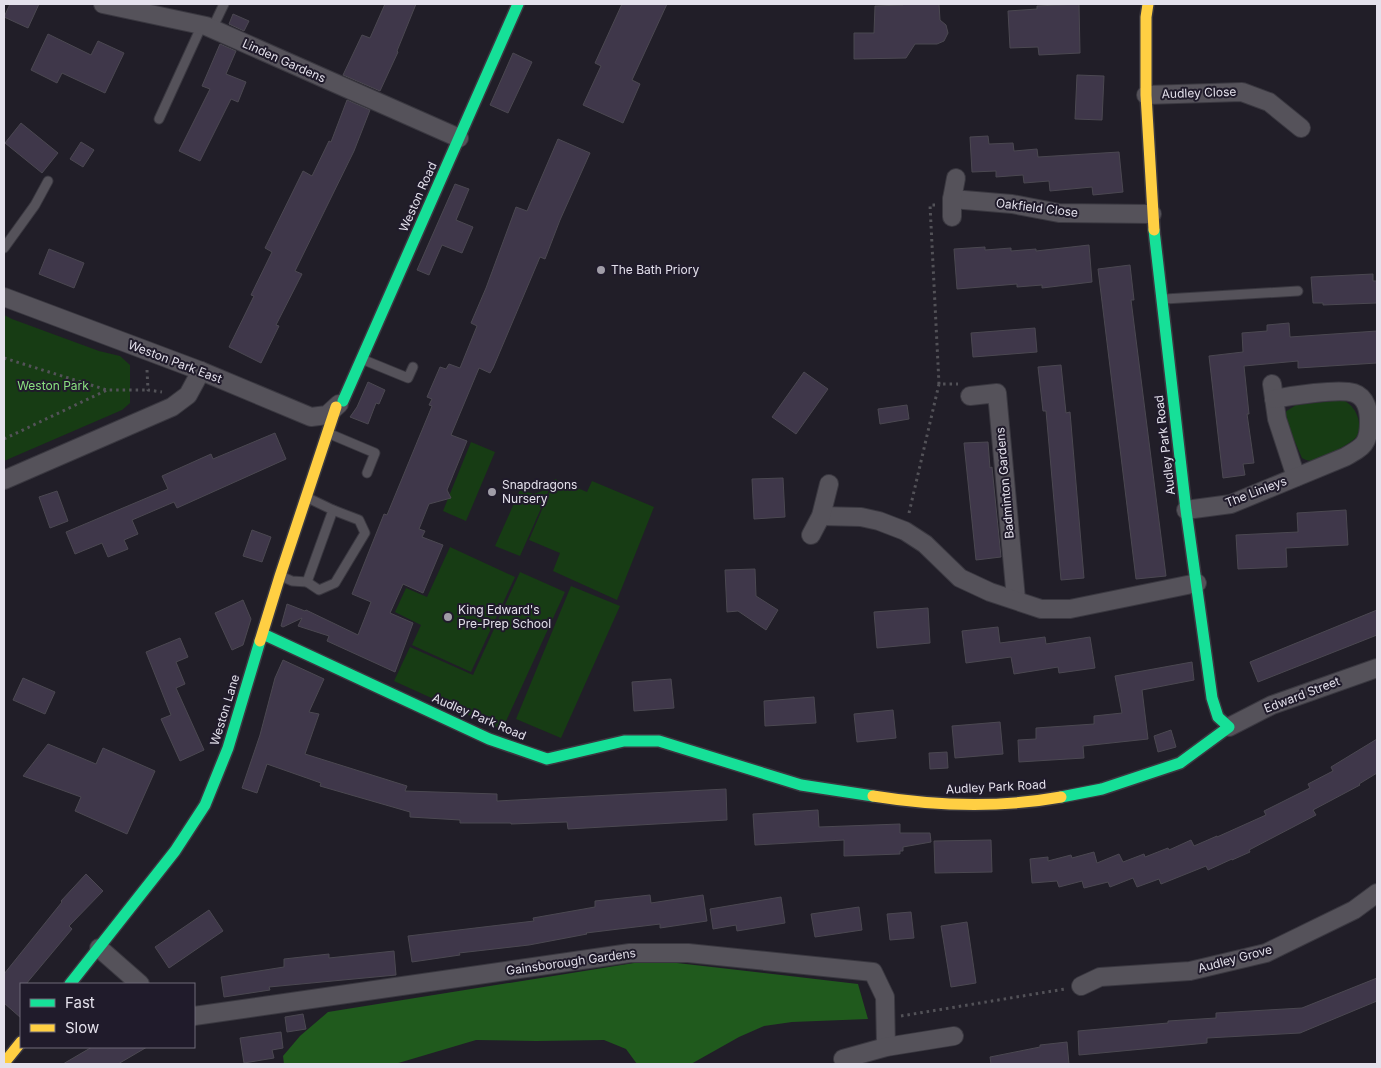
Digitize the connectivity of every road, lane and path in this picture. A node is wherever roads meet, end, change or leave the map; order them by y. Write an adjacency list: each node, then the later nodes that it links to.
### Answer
1 (103, 4): 5 (street, Linden Gardens)
2 (224, 4): 5 (lane)
3 (518, 4): 9 (street, Weston Road)
4 (1148, 4): 6 (street, Audley Park Road)
5 (207, 27): 7 (lane); 9 (street, Linden Gardens)
6 (1146, 95): 8 (street, Audley Close); 13 (street, Audley Park Road)
7 (159, 119)
8 (1301, 128)
9 (458, 138): 20 (street, Weston Road)
10 (956, 178): 12 (street)
11 (48, 181): 14 (lane)
12 (952, 207): 13 (street, Oakfield Close); 23 (path)
13 (1152, 214): 17 (street, Audley Park Road)
14 (4, 248)
15 (1298, 291): 17 (lane)
16 (4, 297): 18 (street, Weston Park East)
17 (1162, 300): 37 (street, Audley Park Road)
18 (146, 351): 22 (street, Weston Park East); 25 (path)
19 (4, 358): 24 (path)
20 (361, 359): 21 (lane); 28 (street, Weston Road)
21 (413, 367)
22 (201, 371): 26 (street); 28 (street, Weston Park East)
23 (939, 384): 27 (path); 39 (path)
24 (107, 390): 25 (path); 30 (path)
25 (148, 390): 26 (path)
26 (188, 395): 33 (street)
27 (970, 396): 44 (street, Badminton Gardens)
28 (339, 404): 29 (street, Weston Lane)
29 (328, 433): 31 (lane); 35 (street, Weston Lane)
30 (4, 439)
31 (366, 473)
32 (1296, 477): 32 (street, The Linleys); 37 (street, The Linleys)
33 (4, 480)
34 (830, 484): 38 (street)
35 (305, 498): 36 (lane); 41 (street, Weston Lane)
36 (333, 510): 42 (lane); 42 (lane)
37 (1186, 510): 43 (street, Audley Park Road)
38 (821, 516): 39 (street); 40 (street)
39 (905, 531): 44 (street)
40 (811, 534)
41 (280, 576): 42 (lane); 45 (street, Weston Lane)
42 (307, 582)
43 (1197, 584): 44 (street); 47 (street, Audley Park Road)
44 (1016, 599)
45 (263, 634): 47 (street, Audley Park Road); 49 (street, Weston Lane)
46 (1377, 668): 47 (street, Edward Street)
47 (1229, 726)
48 (1377, 893): 52 (street, Audley Grove)
49 (99, 948): 50 (street, Weston Lane); 51 (street)
50 (71, 983)
51 (139, 983)
52 (1081, 986): 54 (path)
53 (195, 1016): 54 (street, Gainsborough Gardens)
54 (886, 1018): 57 (street, Gainsborough Gardens)
55 (954, 1036): 57 (street)
56 (20, 1043): 59 (street)
57 (886, 1048): 58 (street)
58 (843, 1059)
59 (4, 1063)

